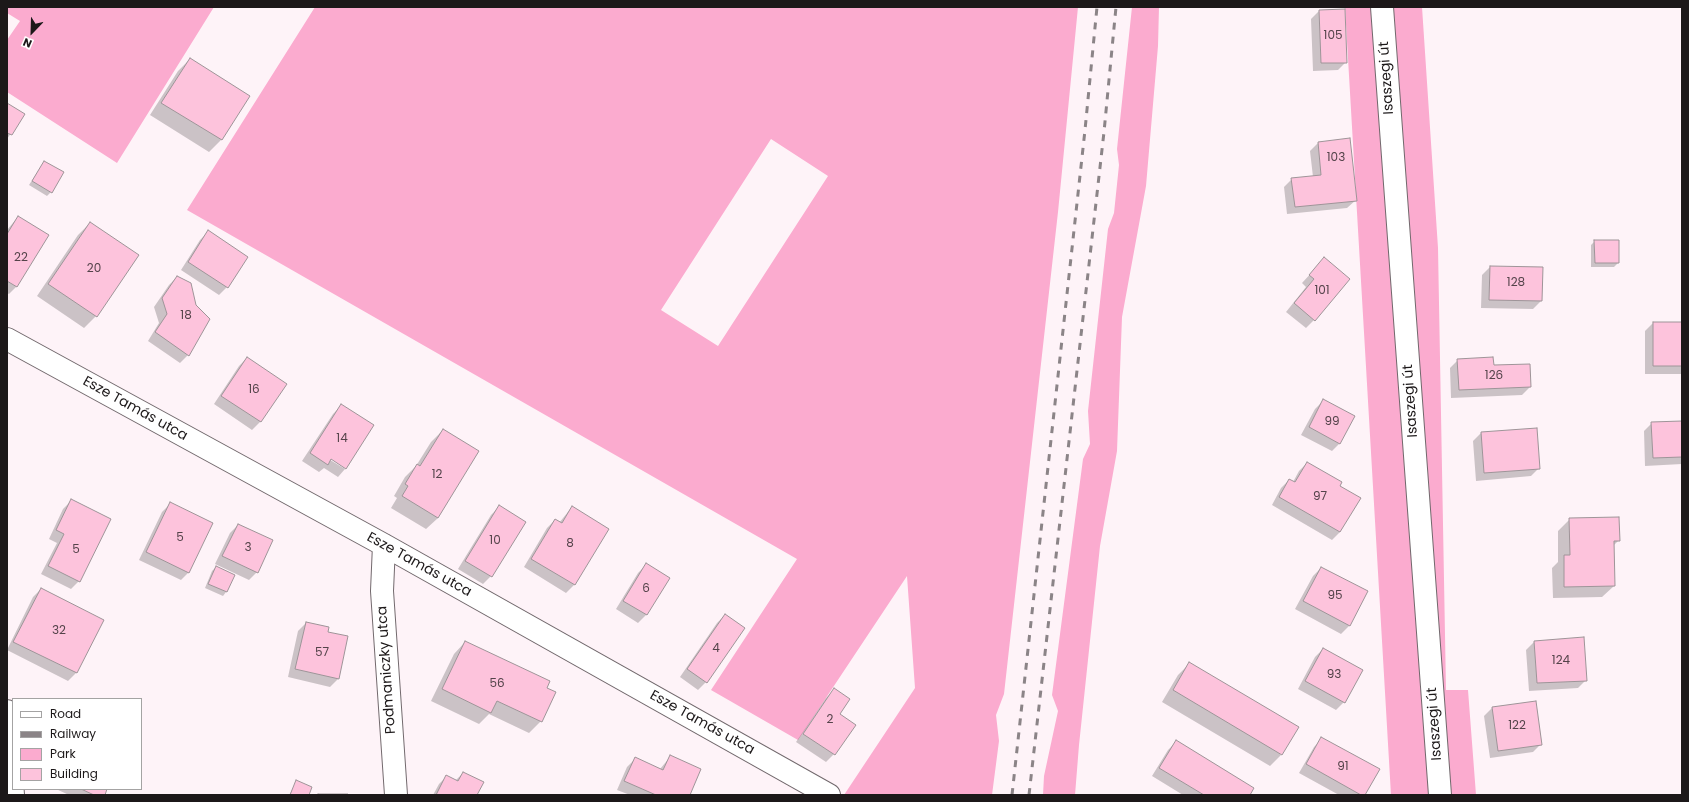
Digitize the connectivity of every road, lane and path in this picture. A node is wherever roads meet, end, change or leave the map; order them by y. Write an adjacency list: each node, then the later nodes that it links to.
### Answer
1 (1382, 7): 8 (street, Isaszegi út)
2 (7, 339): 3 (street, Esze Tamás utca)
3 (384, 545): 6 (street, Podmaniczky utca); 7 (street, Esze Tamás utca)
4 (7, 710): 5 (street)
5 (12, 781)
6 (396, 795)
7 (829, 795)
8 (1440, 795)

